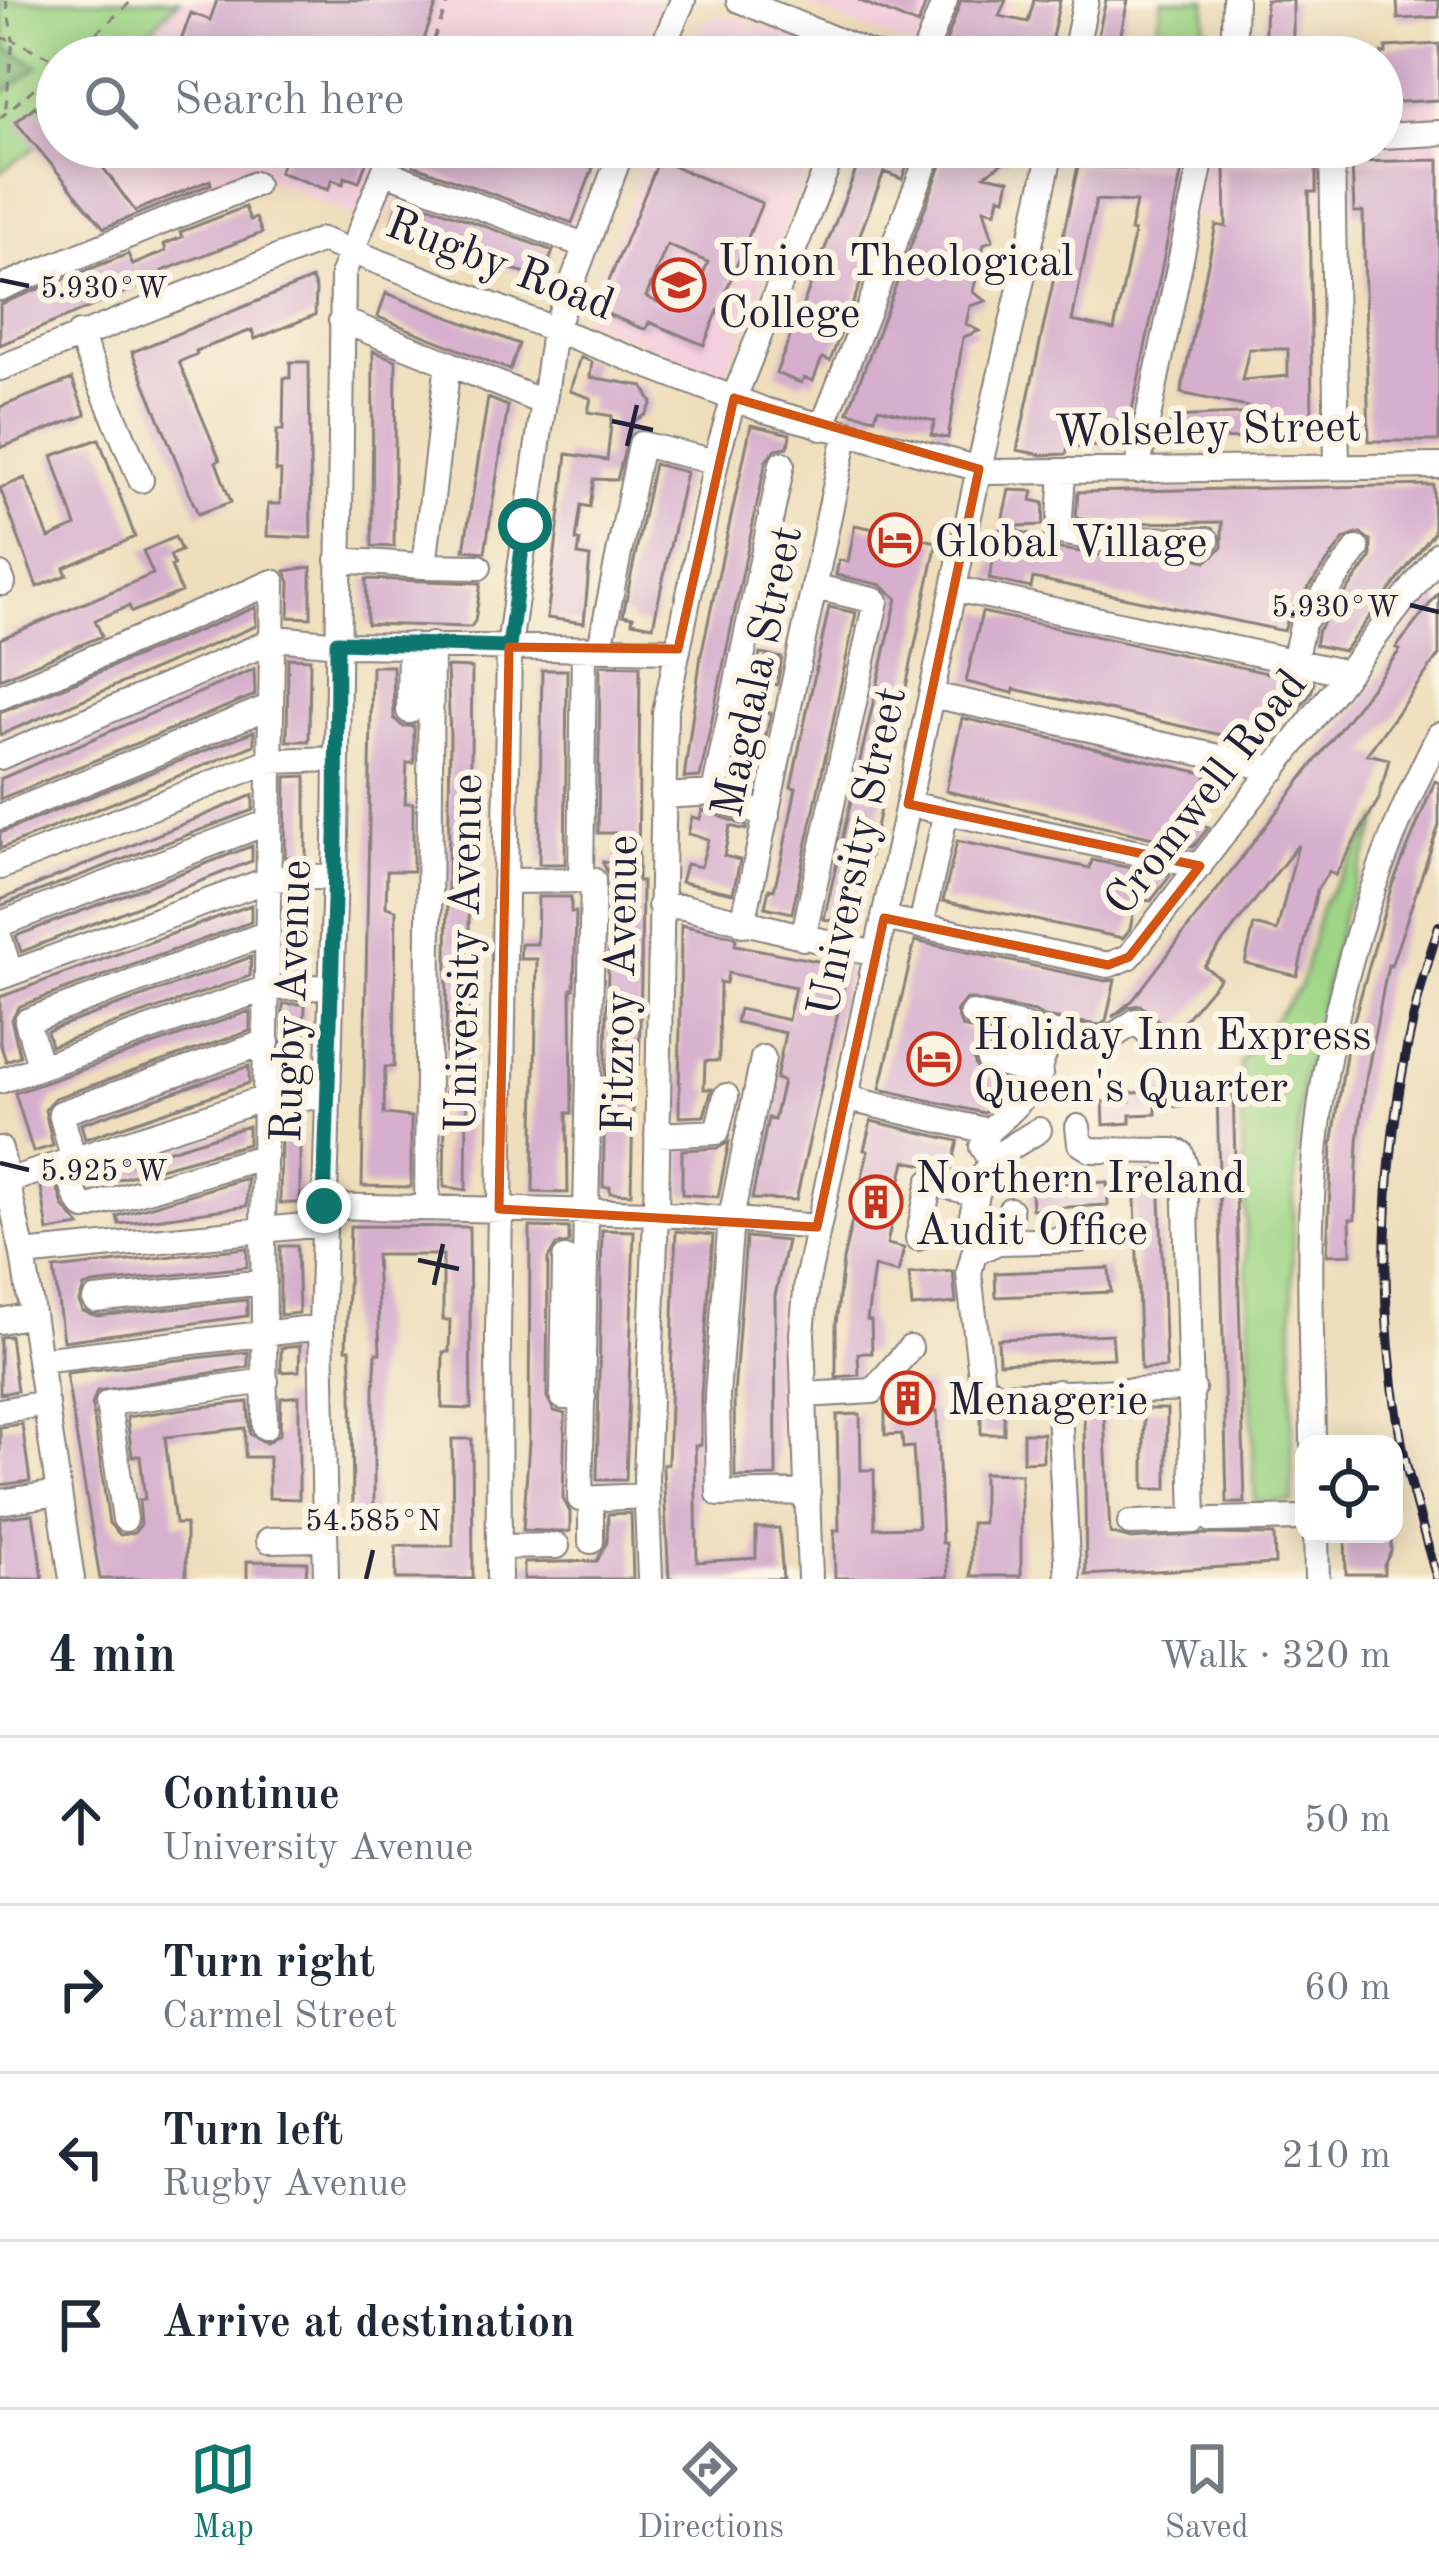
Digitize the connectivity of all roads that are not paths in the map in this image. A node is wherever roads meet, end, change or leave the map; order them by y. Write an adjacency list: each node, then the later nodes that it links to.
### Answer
1 (683, 0): 7 (street)
2 (739, 0): 6 (street)
3 (945, 0): 9 (street)
4 (1086, 0): 10 (street)
5 (1235, 0): 11 (street)
6 (784, 9): 8 (street)
7 (667, 36)
8 (836, 36)
9 (931, 36)
10 (1079, 36)
11 (1234, 36)
12 (1439, 133): 13 (street)
13 (1403, 135)
14 (386, 168): 21 (street, Rugby Avenue)
15 (615, 168): 23 (street, University Avenue)
16 (827, 168): 31 (street, Fitzroy Avenue)
17 (925, 168): 33 (street, Magdala Street)
18 (1047, 168): 38 (street, University Street)
19 (1200, 168): 39 (street)
20 (1332, 168): 36 (street)
21 (385, 172): 23 (street); 24 (street, Rugby Avenue)
22 (255, 184): 25 (street)
23 (584, 245): 27 (street, University Avenue)
24 (350, 250): 26 (street, Rugby Avenue); 27 (street, Rugby Road); 28 (street, Rugby Road)
25 (0, 287)
26 (341, 320): 29 (street); 45 (street, Rugby Avenue)
27 (554, 331): 31 (street, Rugby Road); 32 (street, University Avenue)
28 (79, 334): 30 (street, Rugby Road); 41 (street)
29 (448, 363): 32 (street); 46 (street)
30 (0, 368)
31 (734, 398): 33 (street, Rugby Road); 34 (street, Fitzroy Avenue)
32 (542, 402): 53 (street, University Avenue)
33 (834, 432): 38 (street, Rugby Road); 48 (street, Magdala Street)
34 (716, 462): 54 (street); 55 (street, Fitzroy Avenue)
35 (782, 464): 67 (street)
36 (1337, 466): 37 (street, Wolseley Street); 39 (street, Wolseley Street)
37 (1439, 466)
38 (979, 469): 40 (street, Wolseley Street); 49 (street, University Street)
39 (1137, 471): 40 (street, Wolseley Street)
40 (1063, 472): 42 (street)
41 (141, 480)
42 (1207, 540)
43 (1357, 549): 56 (street)
44 (1439, 554): 57 (street, Cromwell Road)
45 (338, 560): 46 (street); 51 (street, Rugby Avenue)
46 (424, 566): 47 (street)
47 (479, 567)
48 (816, 587): 71 (street, Magdala Street); 86 (street)
49 (955, 589): 56 (street); 58 (street, University Street)
50 (273, 641): 51 (street); 59 (street); 60 (street); 63 (street)
51 (337, 642): 52 (street); 64 (street, Rugby Avenue)
52 (421, 645): 53 (street); 61 (street); 114 (street)
53 (509, 647): 54 (street); 78 (street, University Avenue)
54 (591, 649): 55 (street); 79 (street)
55 (678, 650): 68 (street, Fitzroy Avenue)
56 (1294, 661): 57 (street)
57 (1348, 673): 66 (street, Cromwell Road)
58 (932, 695): 66 (street); 69 (street, University Street)
59 (0, 697)
60 (271, 706): 65 (street); 72 (street)
61 (409, 711)
62 (1439, 735): 146 (street)
63 (0, 757)
64 (335, 759): 65 (street); 76 (street, Rugby Avenue)
65 (269, 761): 73 (street); 75 (street)
66 (1275, 769): 74 (street, Cromwell Road)
67 (714, 793): 68 (street); 71 (street)
68 (662, 796): 80 (street, Fitzroy Avenue)
69 (908, 804): 70 (street); 81 (street, University Street)
70 (946, 812): 74 (street); 84 (street)
71 (767, 815): 83 (street, Magdala Street)
72 (0, 817)
73 (269, 822): 77 (street); 82 (street)
74 (1200, 866): 84 (street, Cromwell Road)
75 (0, 867)
76 (334, 876): 77 (street); 90 (street, Rugby Avenue)
77 (270, 878): 85 (street); 89 (street)
78 (505, 880): 79 (street); 115 (street, University Avenue)
79 (581, 880): 117 (street)
80 (660, 905): 83 (street); 107 (street, Fitzroy Avenue)
81 (884, 918): 84 (street); 88 (street, University Street)
82 (0, 923)
83 (743, 924): 86 (street)
84 (921, 926)
85 (268, 933): 91 (street); 97 (street)
86 (803, 938): 88 (street)
87 (0, 939): 89 (street)
88 (875, 954): 103 (street, University Street)
89 (5, 975)
90 (332, 987): 91 (street); 101 (street, Rugby Avenue)
91 (267, 988): 94 (street); 97 (street)
92 (972, 1014): 98 (street)
93 (1154, 1038): 98 (street)
94 (267, 1042): 102 (street); 111 (street)
95 (763, 1058): 120 (street)
96 (989, 1061): 98 (street)
97 (40, 1065): 99 (street)
98 (1031, 1072): 106 (street)
99 (0, 1081)
100 (726, 1096): 107 (street)
101 (328, 1097): 102 (street); 119 (street, Rugby Avenue)
102 (266, 1098): 109 (street); 111 (street)
103 (844, 1098): 106 (street); 123 (street, University Street)
104 (1078, 1127): 140 (street)
105 (1039, 1130): 110 (street)
106 (988, 1131): 110 (street)
107 (657, 1135): 118 (street, Fitzroy Avenue)
108 (0, 1149): 112 (street)
109 (265, 1156): 111 (street); 124 (street)
110 (990, 1160): 113 (street)
111 (73, 1161): 112 (street)
112 (10, 1180): 122 (street)
113 (977, 1194): 121 (street); 125 (street)
114 (427, 1208): 115 (street); 119 (street)
115 (499, 1209): 117 (street); 161 (street, University Avenue)
116 (1010, 1210): 127 (street)
117 (588, 1212): 118 (street); 132 (street)
118 (656, 1214): 120 (street); 149 (street, Fitzroy Avenue)
119 (324, 1215): 124 (street); 135 (street, Rugby Avenue)
120 (730, 1218): 123 (street); 148 (street)
121 (971, 1220)
122 (8, 1221): 128 (street)
123 (817, 1227): 142 (street, University Street)
124 (263, 1228): 128 (street); 130 (street)
125 (918, 1238)
126 (1079, 1240): 127 (street)
127 (1011, 1241): 141 (street)
128 (23, 1254): 133 (street)
129 (565, 1259): 132 (street)
130 (264, 1282): 131 (street); 136 (street)
131 (95, 1300)
132 (575, 1313): 150 (street)
133 (32, 1315): 134 (street); 138 (street)
134 (0, 1321)
135 (321, 1327): 136 (street); 156 (street, Rugby Avenue)
136 (265, 1333): 138 (street); 139 (street)
137 (910, 1348): 142 (street)
138 (39, 1360): 143 (street)
139 (266, 1381): 145 (street); 153 (street)
140 (1193, 1389): 141 (street); 155 (street)
141 (1058, 1393): 167 (street)
142 (804, 1395): 148 (street, University Street)
143 (46, 1403): 144 (street); 147 (street)
144 (0, 1411)
145 (265, 1427)
146 (1312, 1435)
147 (58, 1492): 151 (street); 162 (street)
148 (808, 1492): 166 (street, University Street)
149 (645, 1496): 150 (street); 165 (street, Fitzroy Avenue)
150 (591, 1498): 158 (street)
151 (0, 1502)
152 (1295, 1518): 154 (street)
153 (125, 1519)
154 (1213, 1520)
155 (1130, 1523)
156 (324, 1539): 157 (street); 163 (street, Rugby Avenue)
157 (268, 1540)
158 (591, 1541)
159 (1316, 1543): 168 (street)
160 (556, 1546): 161 (street)
161 (499, 1547): 164 (street, University Avenue)
162 (73, 1579)
163 (326, 1579)
164 (500, 1579)
165 (650, 1579)
166 (810, 1579)
167 (1068, 1579)
168 (1317, 1579)

